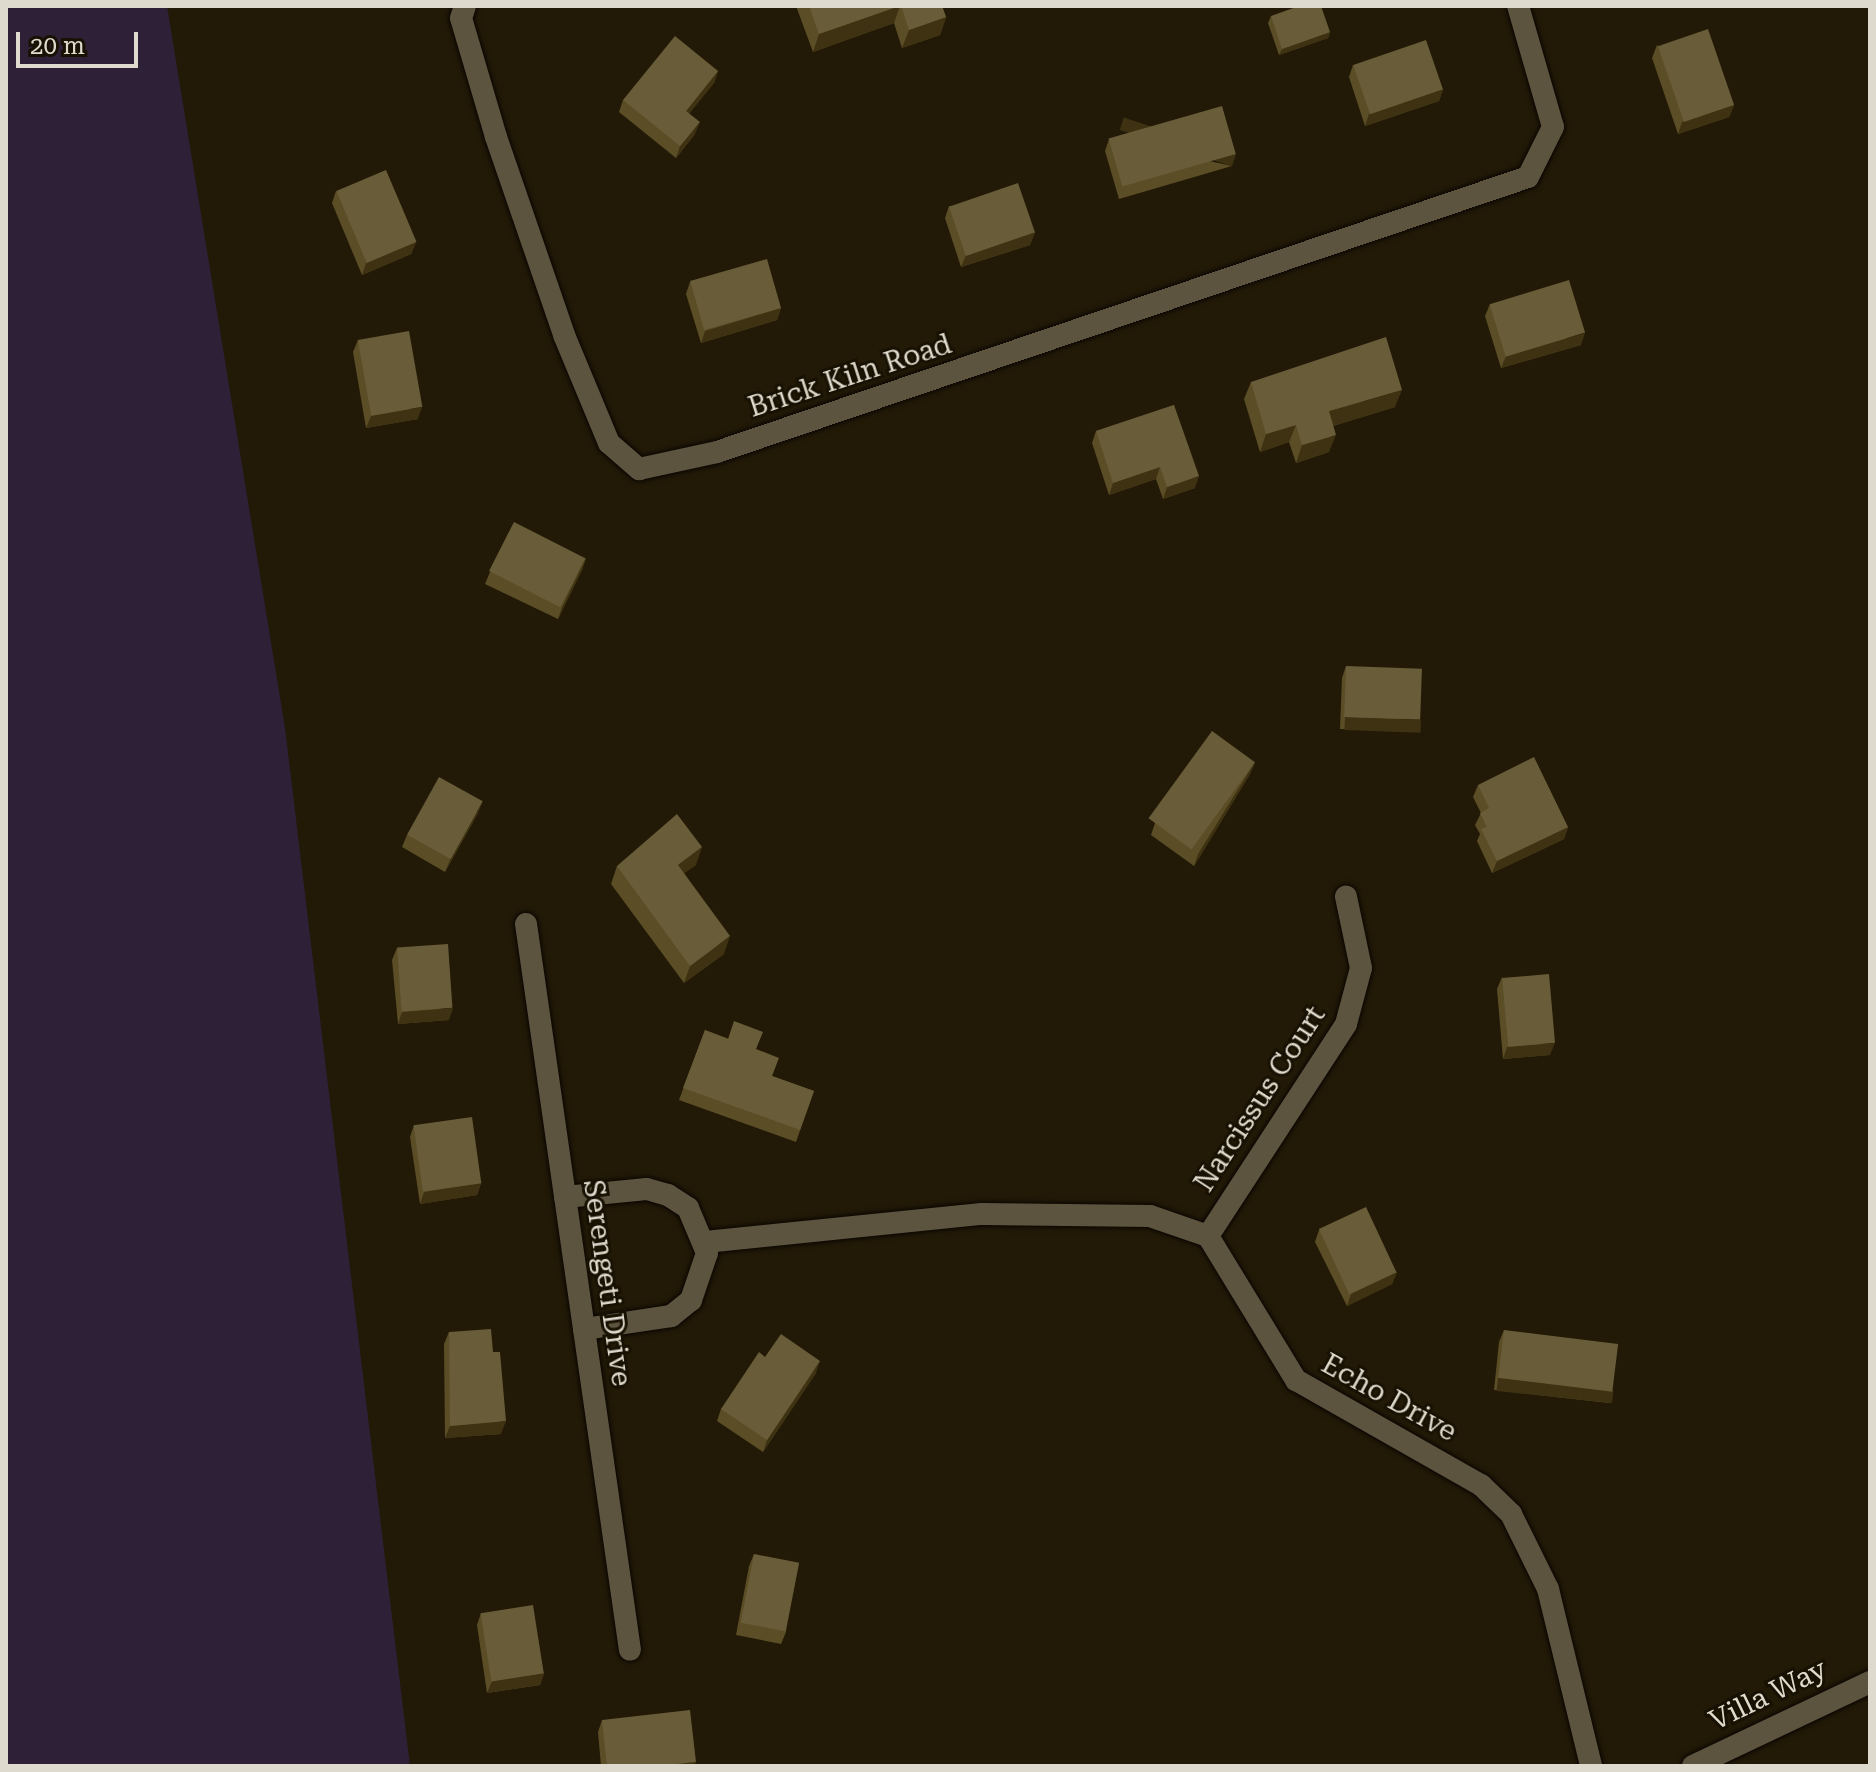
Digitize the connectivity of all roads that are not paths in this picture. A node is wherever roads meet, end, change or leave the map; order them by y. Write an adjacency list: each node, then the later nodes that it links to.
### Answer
1 (465, 6): 2 (street, Brick Kiln Road)
2 (1518, 6)
3 (1346, 897): 6 (street, Narcissus Court)
4 (526, 924): 5 (street, Serengeti Drive)
5 (565, 1197): 7 (street); 8 (street, Serengeti Drive)
6 (1208, 1236): 7 (street); 11 (street, Echo Drive)
7 (705, 1242): 8 (street)
8 (584, 1329): 9 (street, Serengeti Drive)
9 (630, 1650)
10 (1870, 1682): 12 (street, Villa Way)
11 (1591, 1766)
12 (1693, 1766)

